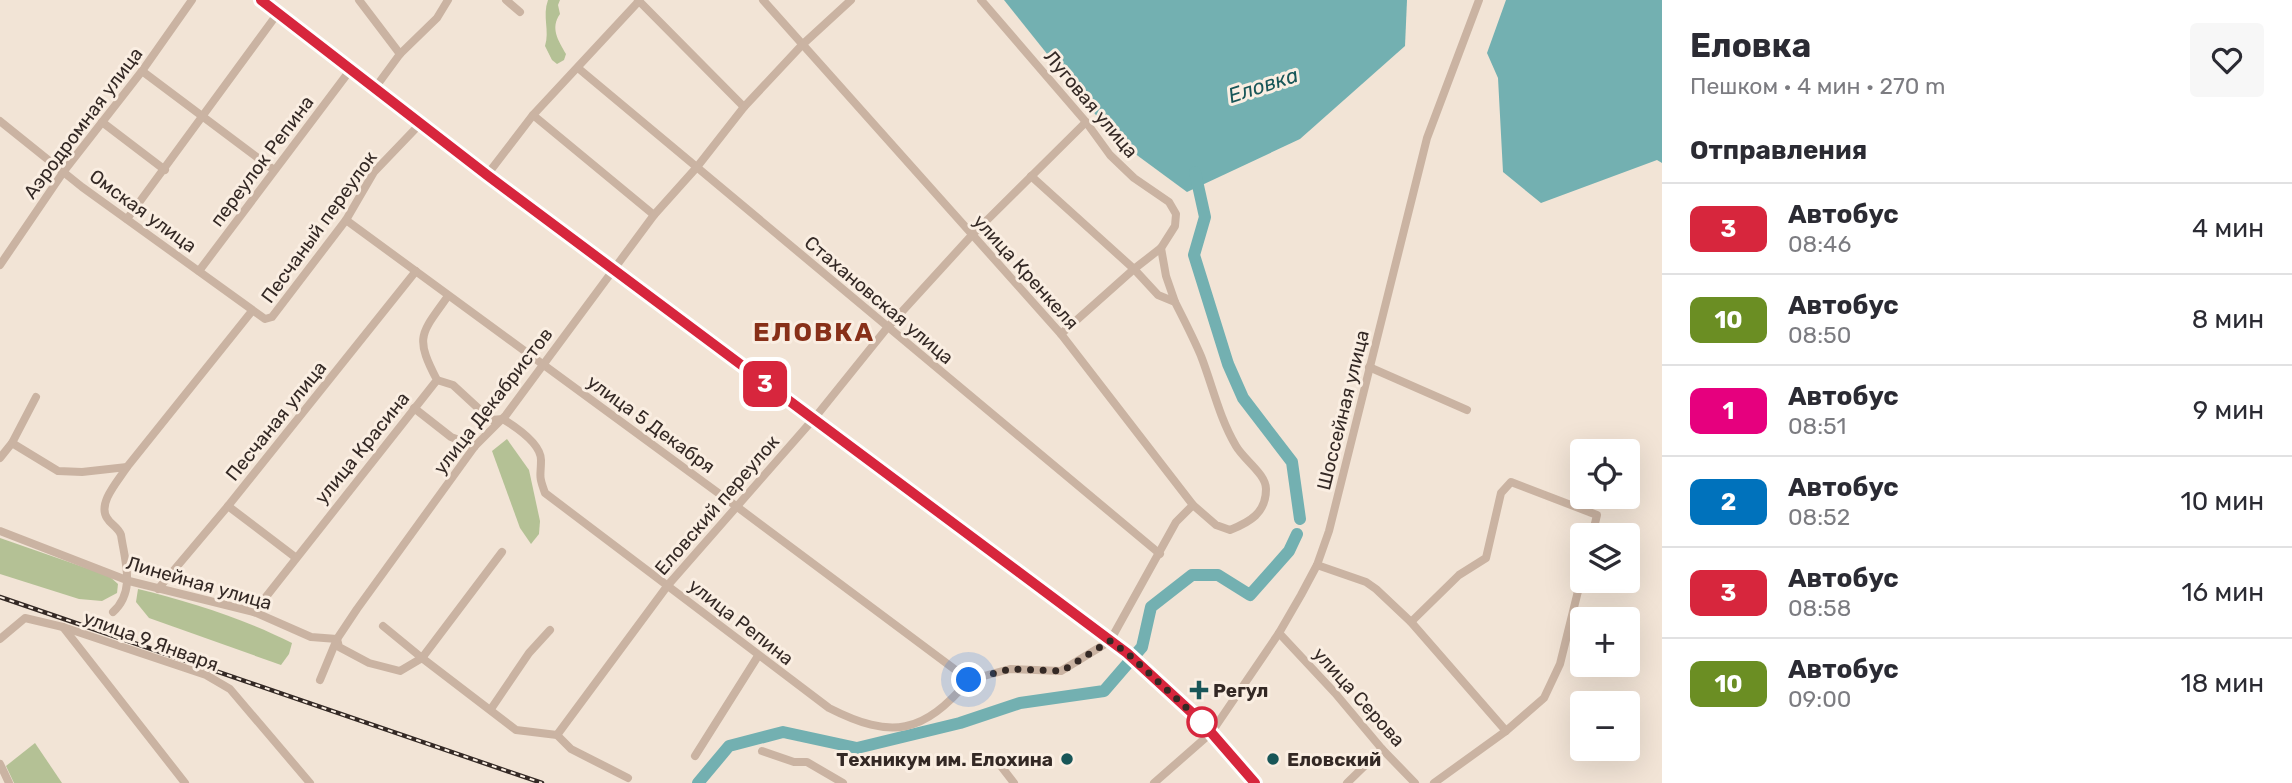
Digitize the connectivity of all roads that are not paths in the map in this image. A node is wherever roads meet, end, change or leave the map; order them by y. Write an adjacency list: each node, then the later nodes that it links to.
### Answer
1 (192, 0): 17 (street, Аэродромная улица)
2 (261, 0): 12 (main road)
3 (359, 0): 14 (street)
4 (448, 0): 14 (street)
5 (506, 0): 11 (street)
6 (763, 0): 13 (street, улица Кренкеля)
7 (850, 0): 13 (street, улица Декабристов)
8 (981, 0): 24 (street, Луговая улица)
9 (1479, 0): 49 (street, Шоссейная улица)
10 (639, 1): 15 (street); 19 (street)
11 (520, 12)
12 (278, 13): 16 (main road); 20 (street)
13 (802, 45): 19 (street, улица Декабристов); 35 (street, улица Кренкеля)
14 (400, 54): 18 (street)
15 (578, 68): 21 (street); 26 (street, Стахановская улица)
16 (351, 69): 18 (main road); 28 (street, переулок Репина)
17 (142, 71): 20 (street); 23 (street, Аэродромная улица)
18 (375, 88): 25 (main road)
19 (744, 107): 26 (street, улица Декабристов)
20 (202, 116): 27 (street); 28 (street)
21 (533, 116): 30 (street); 32 (street)
22 (0, 121): 29 (street, Омская улица)
23 (102, 122): 27 (street); 29 (street, Аэродромная улица)
24 (1086, 122): 31 (street, Еловский переулок); 36 (street, Луговая улица)
25 (420, 124): 30 (main road); 34 (street, Песчаный переулок)
26 (697, 167): 32 (street, улица Декабристов); 46 (street, Стахановская улица)
27 (165, 170): 33 (street)
28 (274, 170): 40 (street, переулок Репина)
29 (64, 171): 33 (street, Омская улица); 37 (street, Аэродромная улица)
30 (487, 175): 39 (main road)
31 (1031, 176): 35 (street, Еловский переулок); 38 (street)
32 (654, 215): 39 (street, улица Декабристов)
33 (127, 219): 40 (street, Омская улица)
34 (346, 220): 41 (street, улица 5 Декабря); 45 (street, Песчаный переулок)
35 (972, 235): 46 (street, Еловский переулок); 47 (street, улица Кренкеля)
36 (1161, 248): 38 (street); 43 (street)
37 (0, 265)
38 (1134, 268): 43 (street); 47 (street)
39 (614, 270): 48 (street, улица Декабристов); 55 (main road)
40 (199, 271): 44 (street, Омская улица)
41 (416, 271): 42 (street, улица 5 Декабря); 61 (street, Песчаная улица)
42 (448, 296): 48 (street, улица 5 Декабря); 50 (street)
43 (1175, 302): 60 (street, улица Кренкеля)
44 (252, 311): 45 (street, Омская улица); 59 (street, Песчаный переулок)
45 (272, 317)
46 (887, 328): 55 (street, Еловский переулок); 66 (street, Стахановская улица)
47 (1061, 334): 60 (street, улица Кренкеля)
48 (544, 365): 54 (street, улица Декабристов); 62 (street, улица 5 Декабря)
49 (1369, 367): 53 (street); 68 (street, Шоссейная улица)
50 (437, 380): 52 (street, улица Красина); 54 (street)
51 (36, 397): 56 (street)
52 (414, 408): 57 (street); 67 (street, улица Красина)
53 (1467, 410)
54 (503, 418): 57 (street, улица Декабристов); 70 (street, улица Репина)
55 (813, 419): 62 (street, Еловский переулок); 82 (main road)
56 (12, 443): 58 (street); 59 (street)
57 (475, 446): 81 (street, улица Декабристов)
58 (0, 458)
59 (127, 467): 69 (street, Песчаный переулок)
60 (1194, 505): 66 (street)
61 (228, 506): 67 (street); 71 (street, Песчаная улица)
62 (736, 506): 70 (street, Еловский переулок); 86 (street, улица 5 Декабря)
63 (1595, 523): 75 (street)
64 (0, 531): 69 (street, Линейная улица)
65 (502, 552): 84 (street)
66 (1160, 554): 82 (street)
67 (295, 557): 74 (street, улица Красина)
68 (1317, 565): 75 (street); 79 (street, Шоссейная улица)
69 (128, 581): 71 (street, Линейная улица); 73 (street)
70 (668, 585): 83 (street, улица Репина); 90 (street, Еловский переулок)
71 (158, 589): 74 (street, Линейная улица)
72 (1578, 593): 88 (street)
73 (113, 612)
74 (254, 612): 81 (street, Линейная улица)
75 (1411, 622): 88 (street)
76 (63, 626): 80 (street, улица 9 Января); 98 (street); 99 (street, улица 9 Января)
77 (383, 626): 84 (street)
78 (550, 630): 87 (street)
79 (1279, 633): 89 (street, Шоссейная улица); 91 (street, улица Серова)
80 (0, 639)
81 (337, 639): 84 (street, Линейная улица); 85 (street, улица Декабристов)
82 (1110, 641): 86 (street); 89 (main road)
83 (758, 656): 86 (street, улица Репина); 93 (street)
84 (422, 658): 87 (street)
85 (320, 680)
86 (969, 680)
87 (492, 709): 90 (street)
88 (1506, 731): 106 (street)
89 (1211, 733): 102 (street, Шоссейная улица); 103 (main road)
90 (557, 735): 96 (street)
91 (1382, 749): 104 (street); 105 (street, улица Серова)
92 (762, 751): 100 (street)
93 (695, 756)
94 (997, 761): 101 (street)
95 (0, 764): 97 (street)
96 (628, 778)
97 (9, 783)
98 (185, 783)
99 (310, 783)
100 (843, 783)
101 (1014, 783)
102 (1154, 783)
103 (1255, 783)
104 (1347, 783)
105 (1415, 783)
106 (1434, 783)

